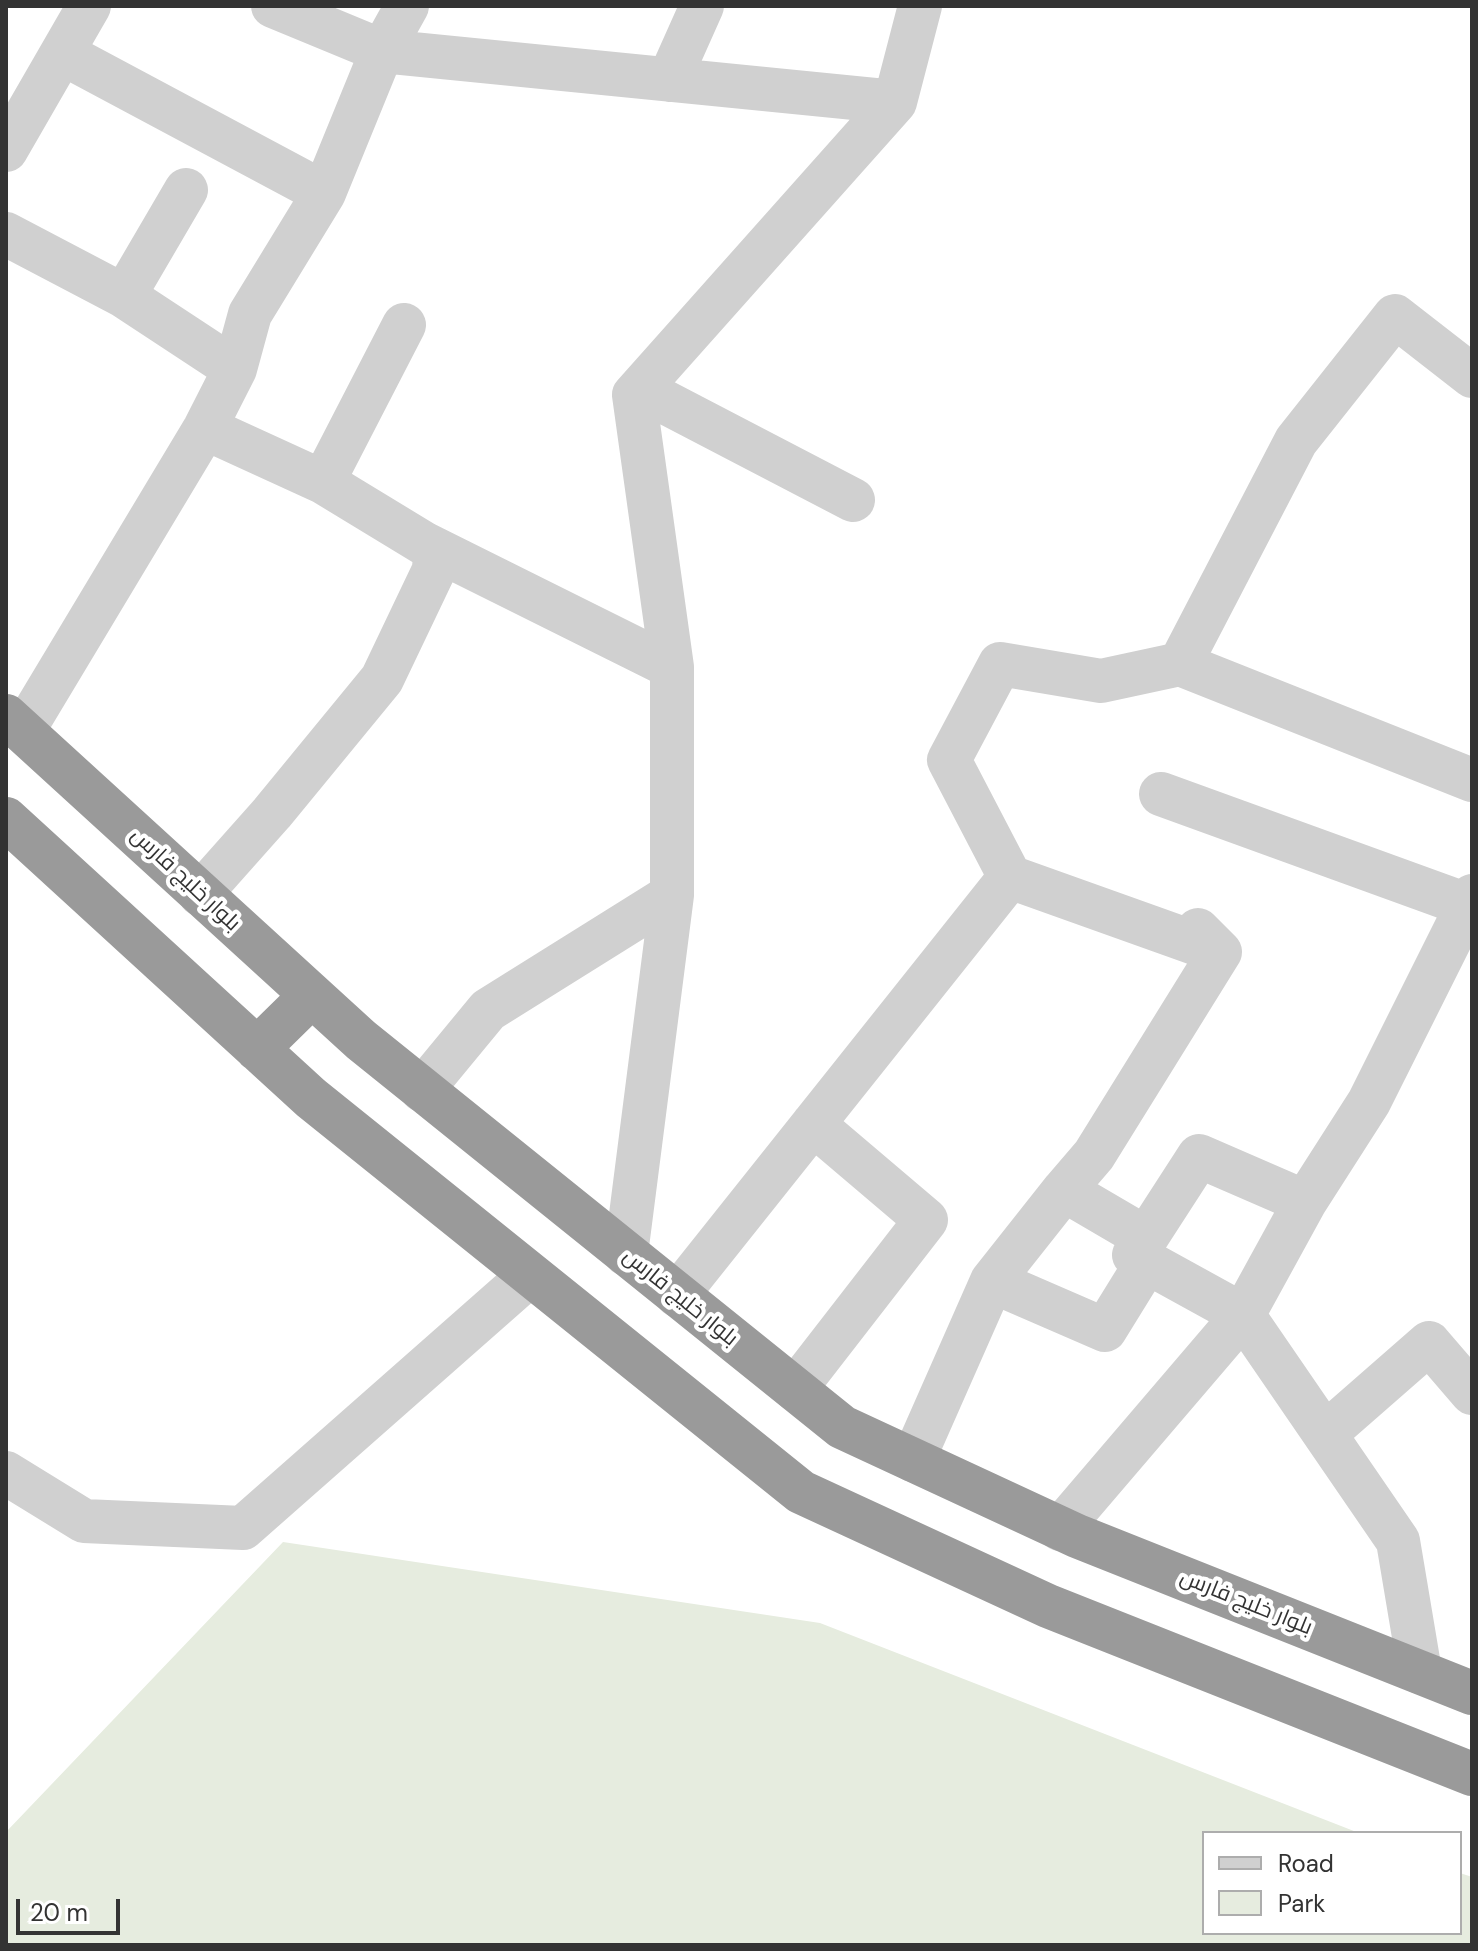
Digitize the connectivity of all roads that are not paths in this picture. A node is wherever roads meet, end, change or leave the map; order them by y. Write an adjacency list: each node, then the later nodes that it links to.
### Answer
1 (89, 6): 7 (street)
2 (273, 6): 6 (street)
3 (407, 6): 6 (street)
4 (702, 6): 8 (street)
5 (920, 6): 9 (street)
6 (382, 51): 8 (street); 12 (street)
7 (62, 53): 10 (street); 12 (street)
8 (669, 80): 9 (street)
9 (895, 102): 18 (street)
10 (6, 150)
11 (186, 190): 14 (street)
12 (324, 193): 16 (street)
13 (6, 234): 14 (street)
14 (124, 296): 16 (street)
15 (404, 325): 20 (street)
16 (235, 369): 19 (street)
17 (1472, 376): 23 (street)
18 (640, 389): 21 (street); 24 (street)
19 (205, 428): 20 (street); 25 (street)
20 (323, 482): 22 (street)
21 (853, 500)
22 (435, 549): 24 (street); 30 (street)
23 (1180, 664): 26 (street); 29 (street)
24 (672, 667): 31 (street)
25 (14, 723): 30 (highway, بلوار خلیج فارس)
26 (1472, 780)
27 (1161, 794): 32 (street)
28 (6, 819): 34 (highway)
29 (1010, 877): 36 (street); 37 (street)
30 (200, 894): 33 (highway, بلوار خلیج فارس)
31 (672, 895): 35 (street); 40 (street)
32 (1470, 900): 38 (street)
33 (311, 996): 34 (highway); 35 (highway, بلوار خلیج فارس)
34 (257, 1049): 41 (highway)
35 (422, 1090): 40 (highway, بلوار خلیج فارس)
36 (813, 1124): 43 (street); 45 (street)
37 (1064, 1190): 39 (street); 42 (street)
38 (1305, 1202): 39 (street); 44 (street)
39 (1147, 1250): 42 (street); 44 (street)
40 (626, 1254): 43 (highway, بلوار خلیج فارس)
41 (530, 1275): 49 (street); 53 (highway)
42 (992, 1281): 48 (street)
43 (677, 1295): 45 (highway, بلوار خلیج فارس)
44 (1243, 1315): 47 (street); 50 (street)
45 (795, 1389): 48 (highway, بلوار خلیج فارس)
46 (1472, 1393): 47 (street)
47 (1325, 1434): 51 (street)
48 (913, 1460): 50 (highway, بلوار خلیج فارس)
49 (6, 1473)
50 (1060, 1529): 51 (highway, بلوار خلیج فارس)
51 (1420, 1672): 52 (highway, بلوار خلیج فارس)
52 (1472, 1693)
53 (1472, 1774)

